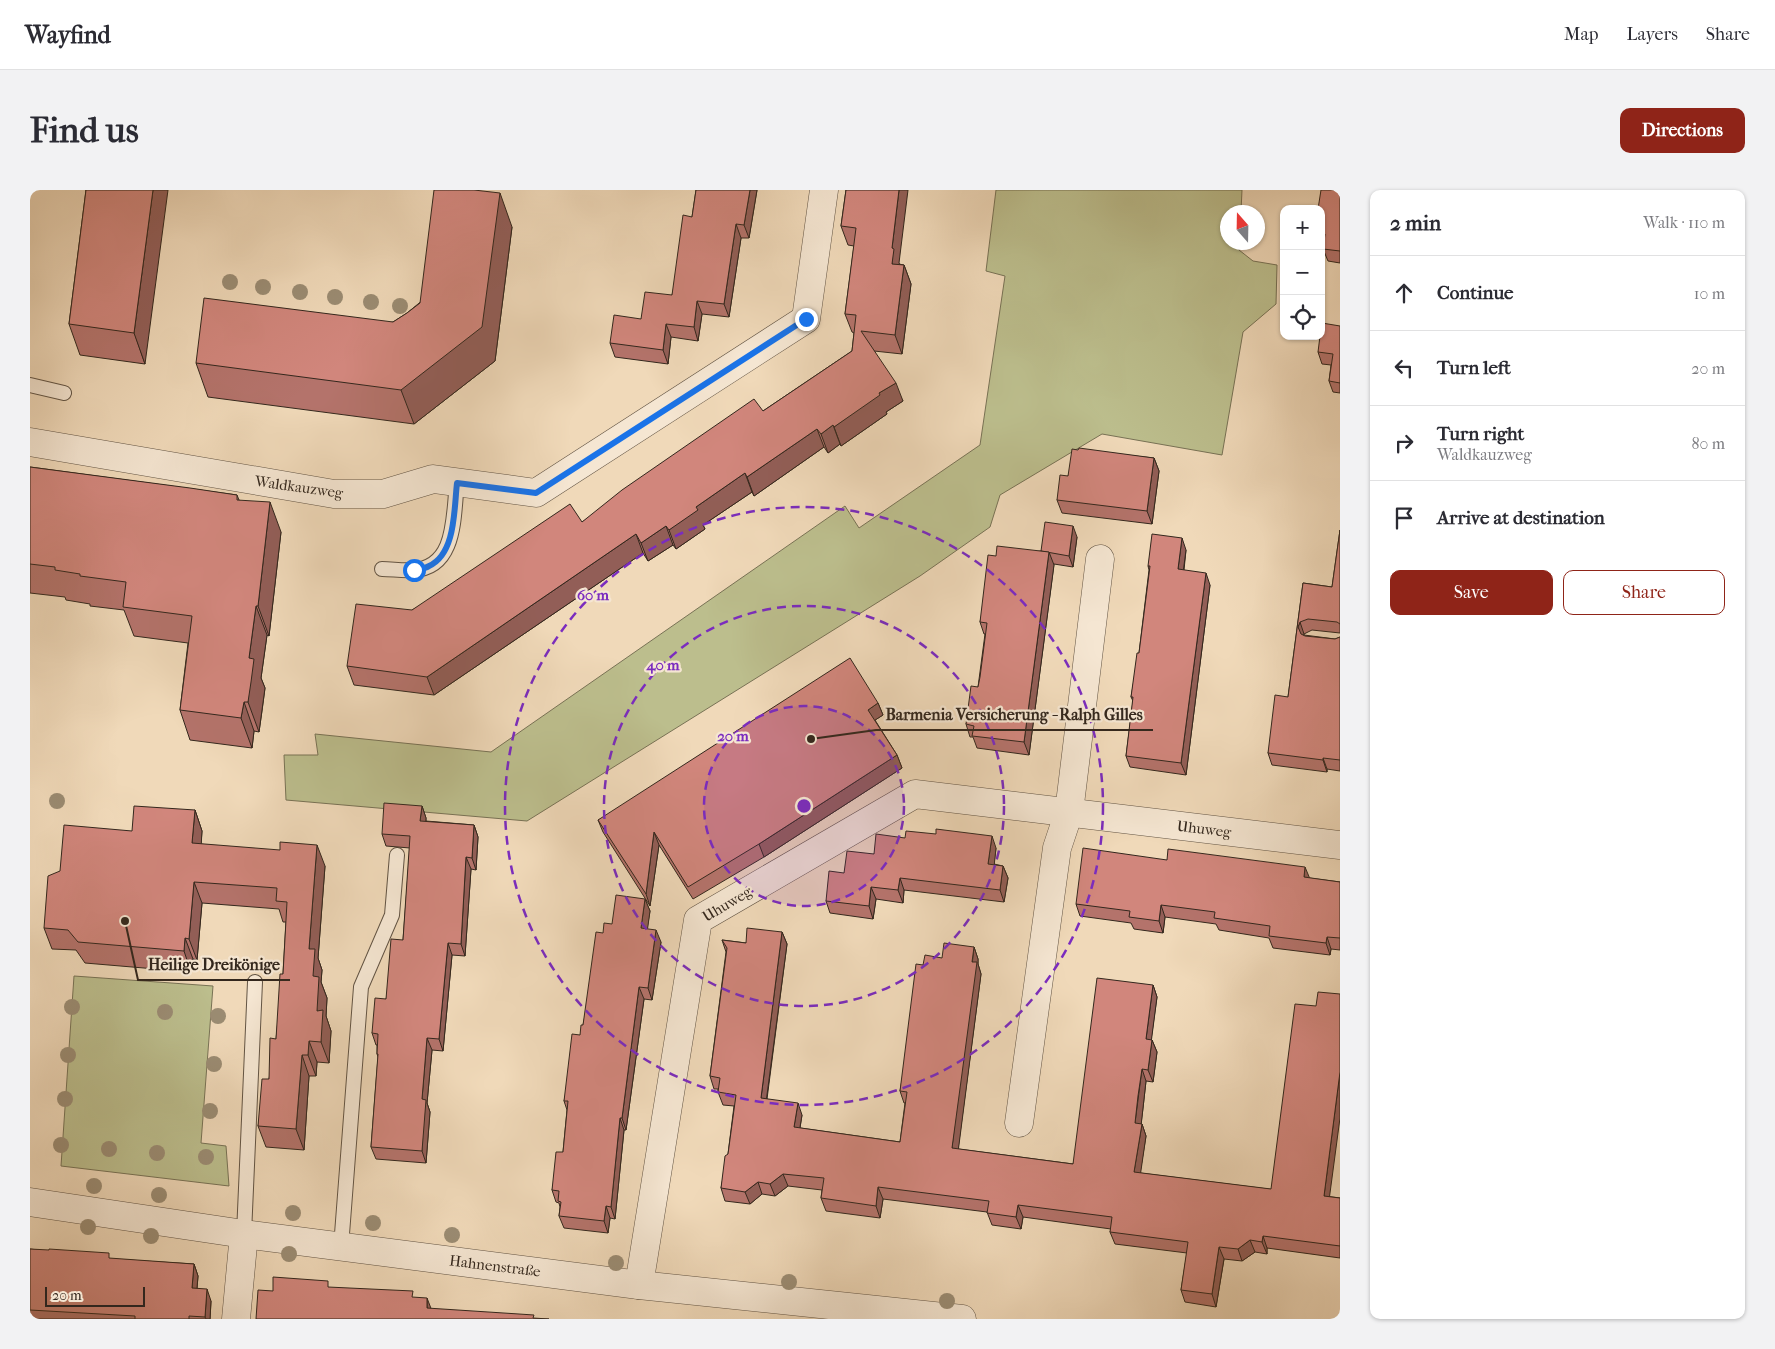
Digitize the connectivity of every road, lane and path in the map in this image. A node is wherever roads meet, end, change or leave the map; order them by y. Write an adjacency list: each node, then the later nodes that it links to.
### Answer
1 (824, 190): 5 (street, Waldkauzweg)
2 (30, 386): 3 (lane)
3 (64, 393)
4 (30, 442): 5 (street, Waldkauzweg)
5 (457, 483): 7 (lane)
6 (1100, 559): 8 (street)
7 (382, 568)
8 (1069, 812): 9 (street, Uhuweg); 12 (street); 16 (street, Uhuweg)
9 (1340, 846)
10 (396, 855): 15 (lane)
11 (255, 982): 14 (lane)
12 (1019, 1122)
13 (30, 1202): 14 (street, Hahnenstraße)
14 (244, 1234): 15 (street, Hahnenstraße); 18 (street)
15 (340, 1246): 16 (street, Hahnenstraße)
16 (639, 1285): 17 (street, Hahnenstraße)
17 (849, 1313): 19 (street, Hahnenstraße)
18 (236, 1319)
19 (962, 1319)

